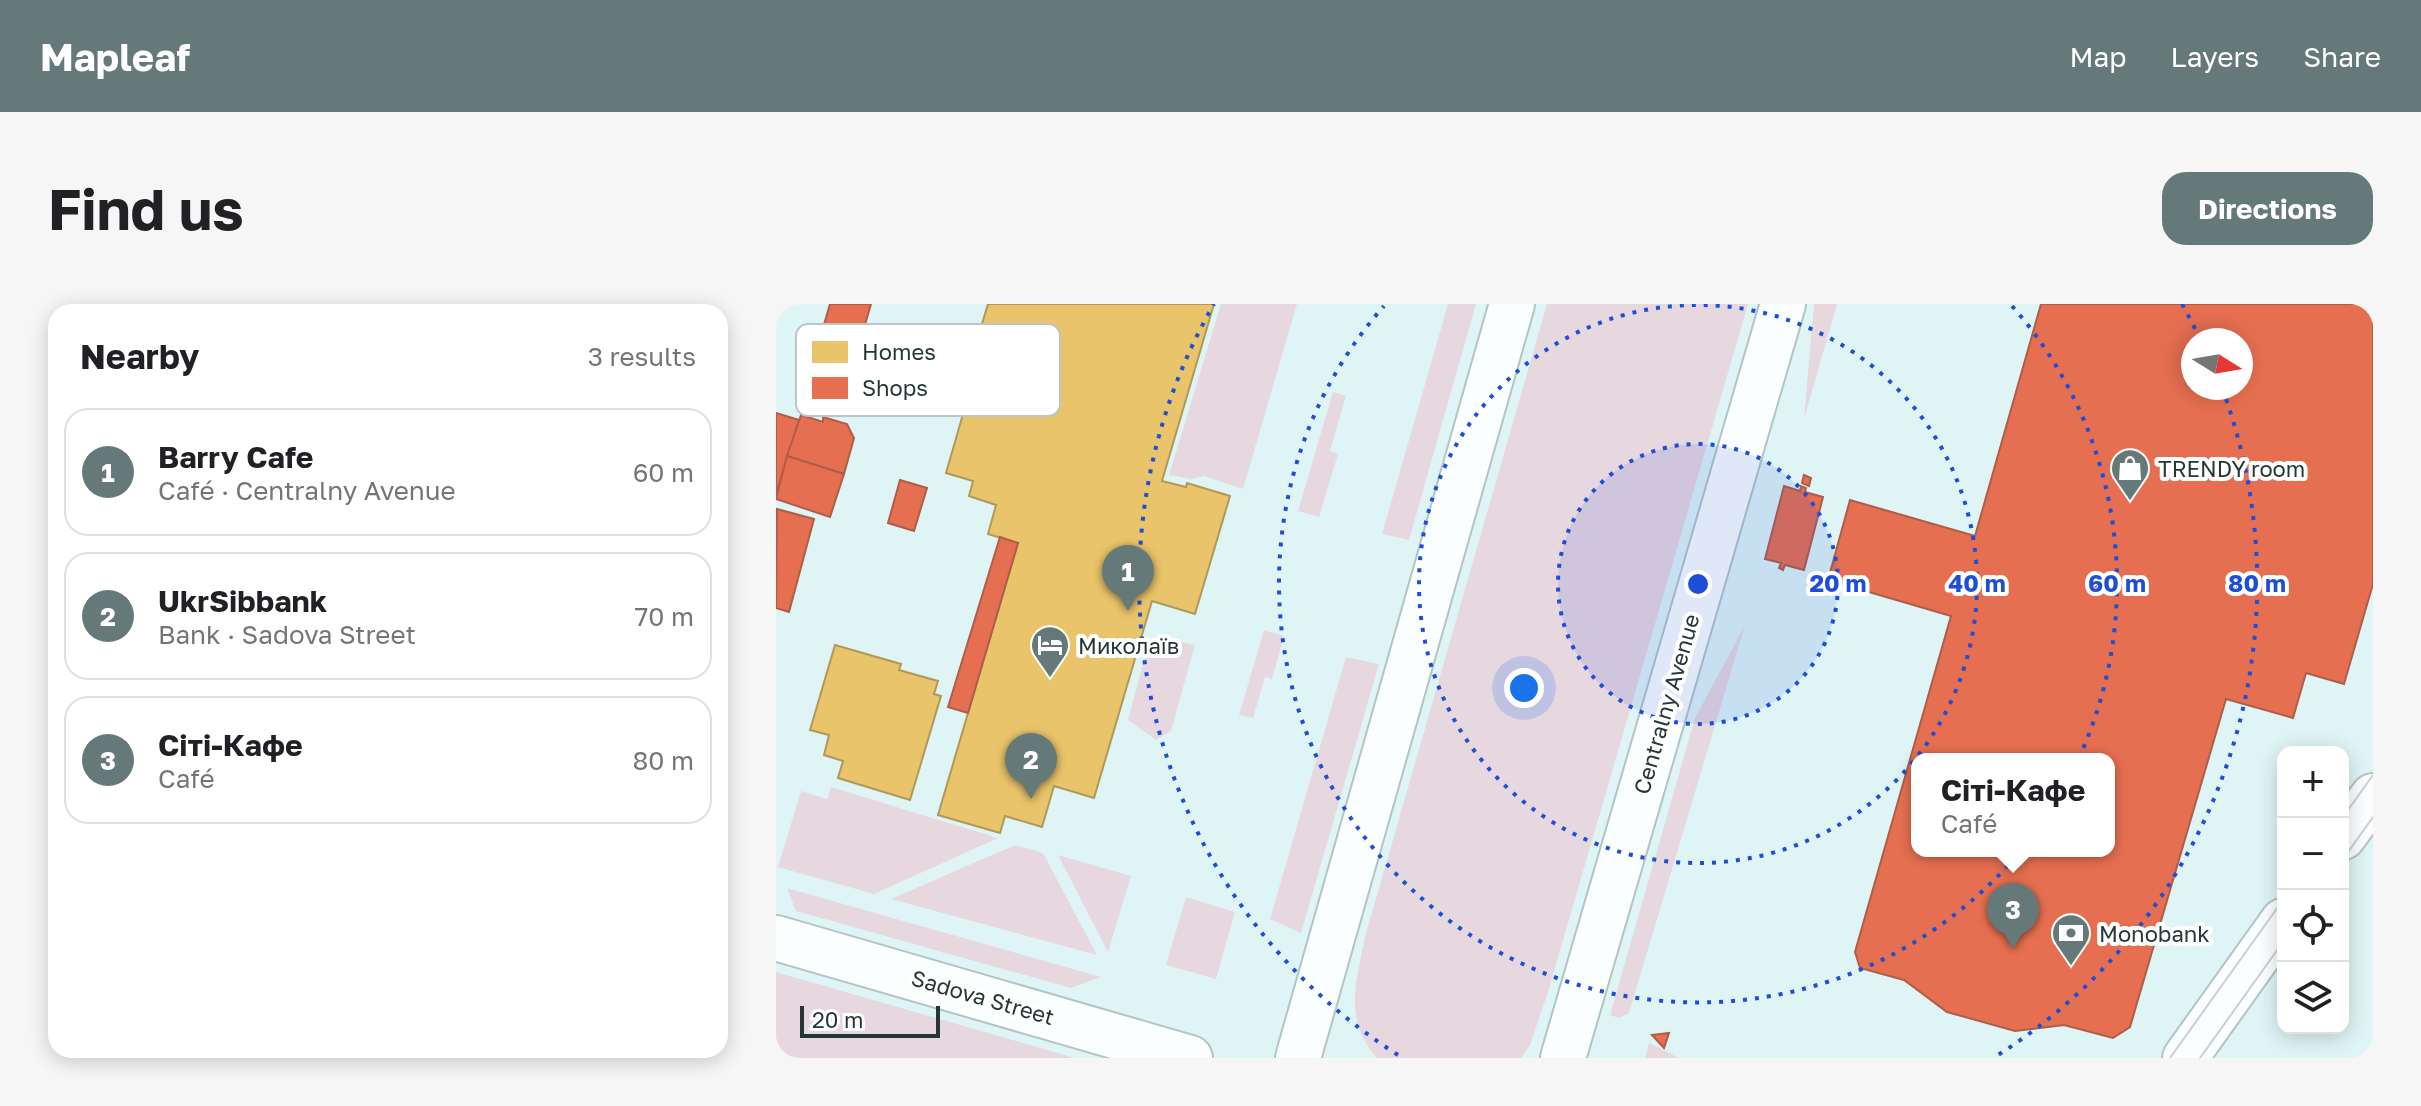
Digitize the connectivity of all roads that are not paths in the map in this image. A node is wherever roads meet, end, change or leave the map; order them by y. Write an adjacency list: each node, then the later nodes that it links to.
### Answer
1 (1512, 304): 8 (main road)
2 (1783, 304): 9 (main road, Centralny Avenue)
3 (2373, 796): 4 (main road)
4 (2349, 829)
5 (2277, 929): 10 (main road)
6 (776, 938): 7 (main road, Sadova Street)
7 (1190, 1058)
8 (1298, 1058)
9 (1563, 1058)
10 (2185, 1058)

